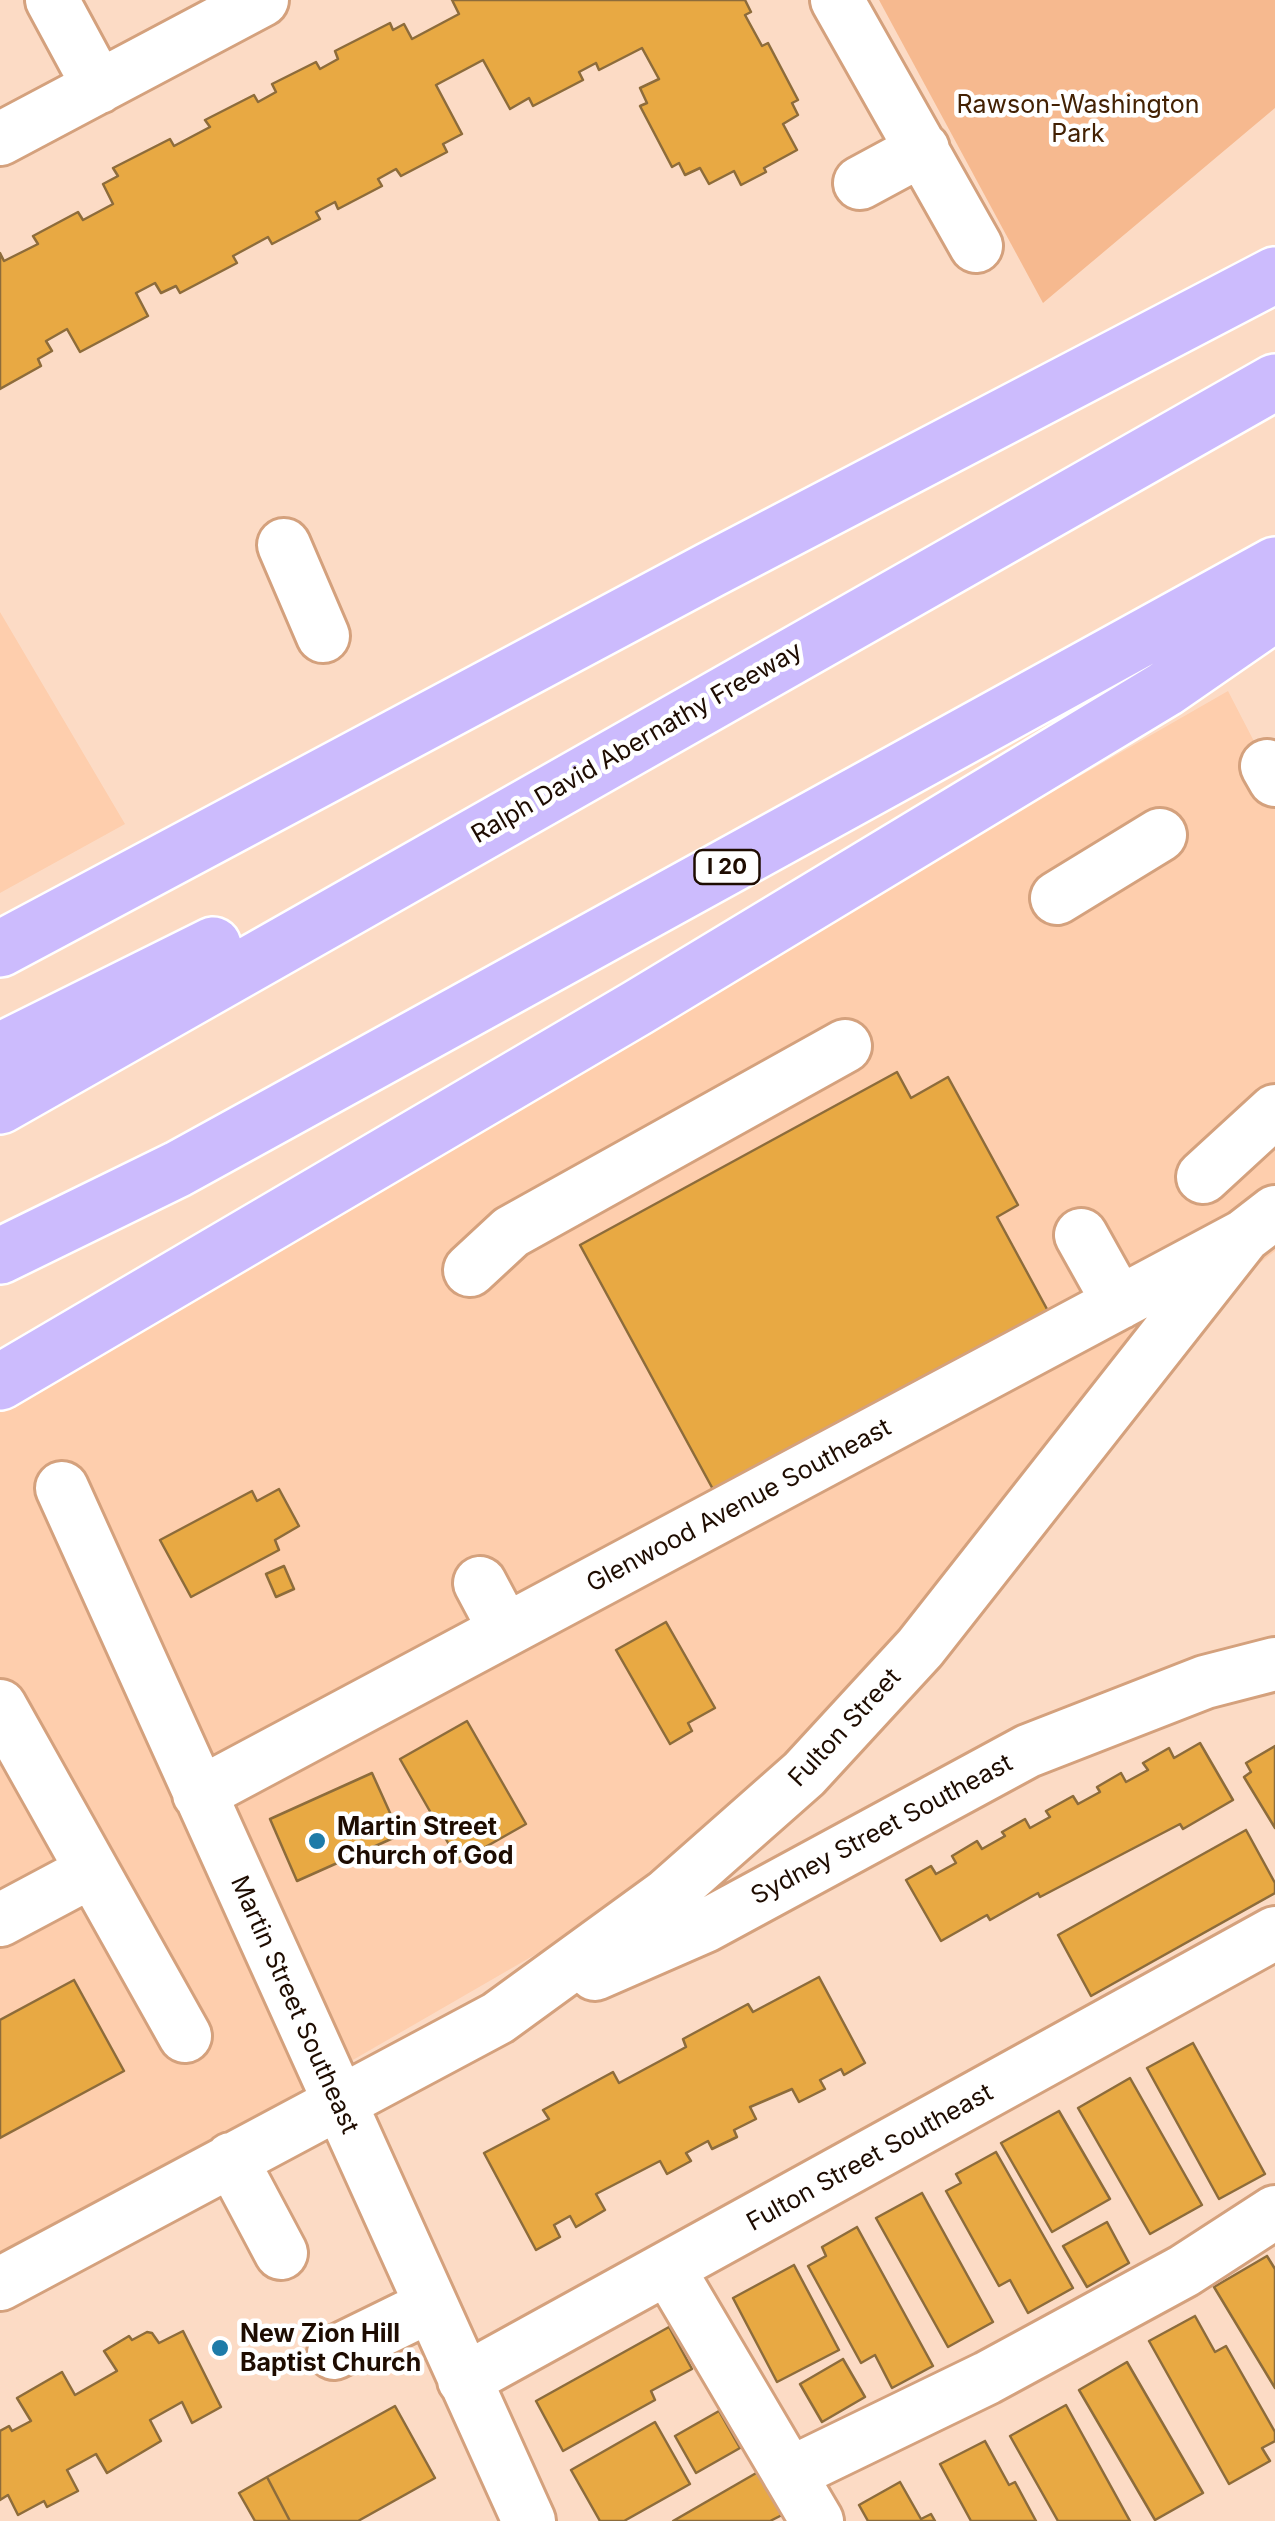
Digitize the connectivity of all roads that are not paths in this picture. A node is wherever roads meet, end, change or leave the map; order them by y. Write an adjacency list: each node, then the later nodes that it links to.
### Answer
1 (52, 0): 4 (street)
2 (262, 0): 4 (street)
3 (837, 0): 6 (street)
4 (99, 87): 5 (street)
5 (0, 139)
6 (922, 149): 7 (street); 8 (street)
7 (860, 184)
8 (976, 246)
9 (1275, 275): 18 (highway)
10 (1275, 382): 14 (highway, Ralph David Abernathy Freeway)
11 (284, 545): 15 (street)
12 (1275, 564): 23 (highway, I 20)
13 (1275, 613): 31 (highway)
14 (845, 625): 20 (highway); 21 (highway, Ralph David Abernathy Freeway)
15 (323, 636)
16 (1160, 835): 17 (street)
17 (1057, 898)
18 (0, 949)
19 (845, 1046): 28 (street)
20 (0, 1051)
21 (0, 1106)
22 (1275, 1112): 24 (street)
23 (178, 1170): 27 (highway, I 20); 29 (highway)
24 (1203, 1177)
25 (1260, 1224): 30 (street, Glenwood Avenue Southeast); 41 (street, Fulton Street)
26 (1080, 1235): 30 (street)
27 (0, 1256)
28 (470, 1270)
29 (0, 1276)
30 (1118, 1303): 34 (street, Glenwood Avenue Southeast)
31 (0, 1382)
32 (62, 1488): 37 (street, Martin Street Southeast)
33 (480, 1582): 34 (street)
34 (505, 1630): 37 (street, Glenwood Avenue Southeast)
35 (1275, 1664): 41 (street, Sydney Street Southeast)
36 (0, 1706): 38 (street)
37 (199, 1794): 43 (street, Martin Street Southeast)
38 (92, 1871): 39 (street); 42 (street)
39 (0, 1920)
40 (1275, 1933): 47 (street, Fulton Street Southeast)
41 (498, 2018): 43 (street, Fulton Street)
42 (185, 2036)
43 (338, 2102): 44 (street); 49 (street, Martin Street Southeast)
44 (231, 2159): 46 (street); 48 (street)
45 (1275, 2212): 52 (street)
46 (281, 2253)
47 (669, 2270): 51 (street, Fulton Street Southeast); 52 (street)
48 (0, 2284)
49 (430, 2306): 50 (street); 51 (street, Martin Street Southeast)
50 (334, 2353)
51 (464, 2380): 53 (street, Martin Street Southeast)
52 (789, 2474): 54 (street)
53 (529, 2521)
54 (816, 2521)

